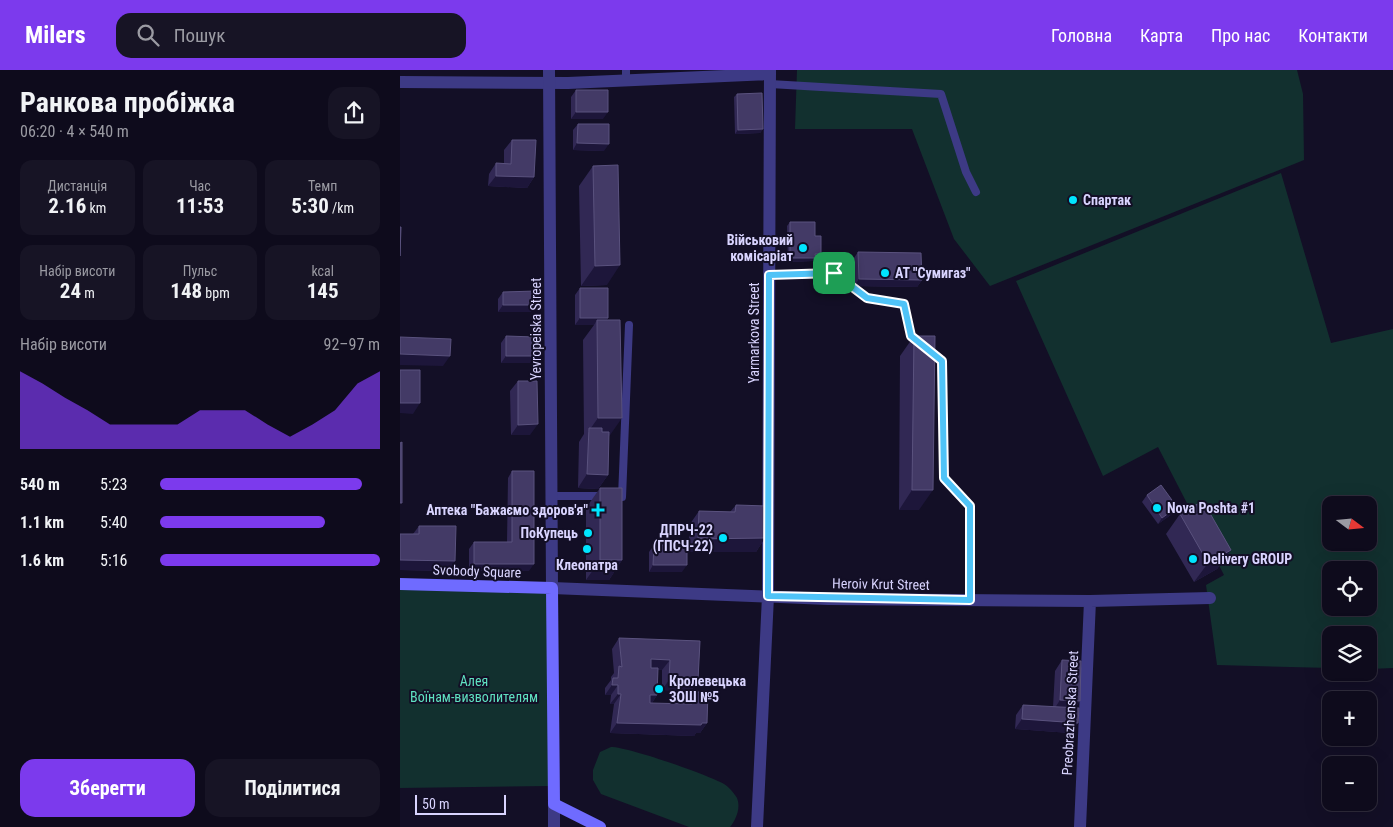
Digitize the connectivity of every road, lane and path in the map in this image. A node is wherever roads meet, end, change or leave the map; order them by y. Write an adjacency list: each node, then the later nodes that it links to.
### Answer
1 (549, 76): 2 (street); 4 (street); 8 (street, Yevropeiska Street)
2 (626, 76): 3 (street)
3 (770, 76): 5 (lane); 6 (street, Yarmarkova Street)
4 (400, 82)
5 (976, 192)
6 (769, 275): 11 (street, Yarmarkova Street); 13 (lane)
7 (629, 325): 8 (lane)
8 (552, 496): 10 (street, Yevropeiska Street)
9 (400, 584): 10 (main road, Svobody Square)
10 (552, 588): 11 (street, Heroiv Krut Street); 15 (main road)
11 (768, 596): 13 (street, Heroiv Krut Street); 18 (street, Yarmarkova Street)
12 (1210, 598): 14 (street, Heroiv Krut Street)
13 (970, 600): 14 (street, Heroiv Krut Street)
14 (1090, 601): 19 (street, Preobrazhenska Street)
15 (554, 804): 16 (street); 17 (main road)
16 (554, 827)
17 (600, 827)
18 (757, 827)
19 (1080, 827)

